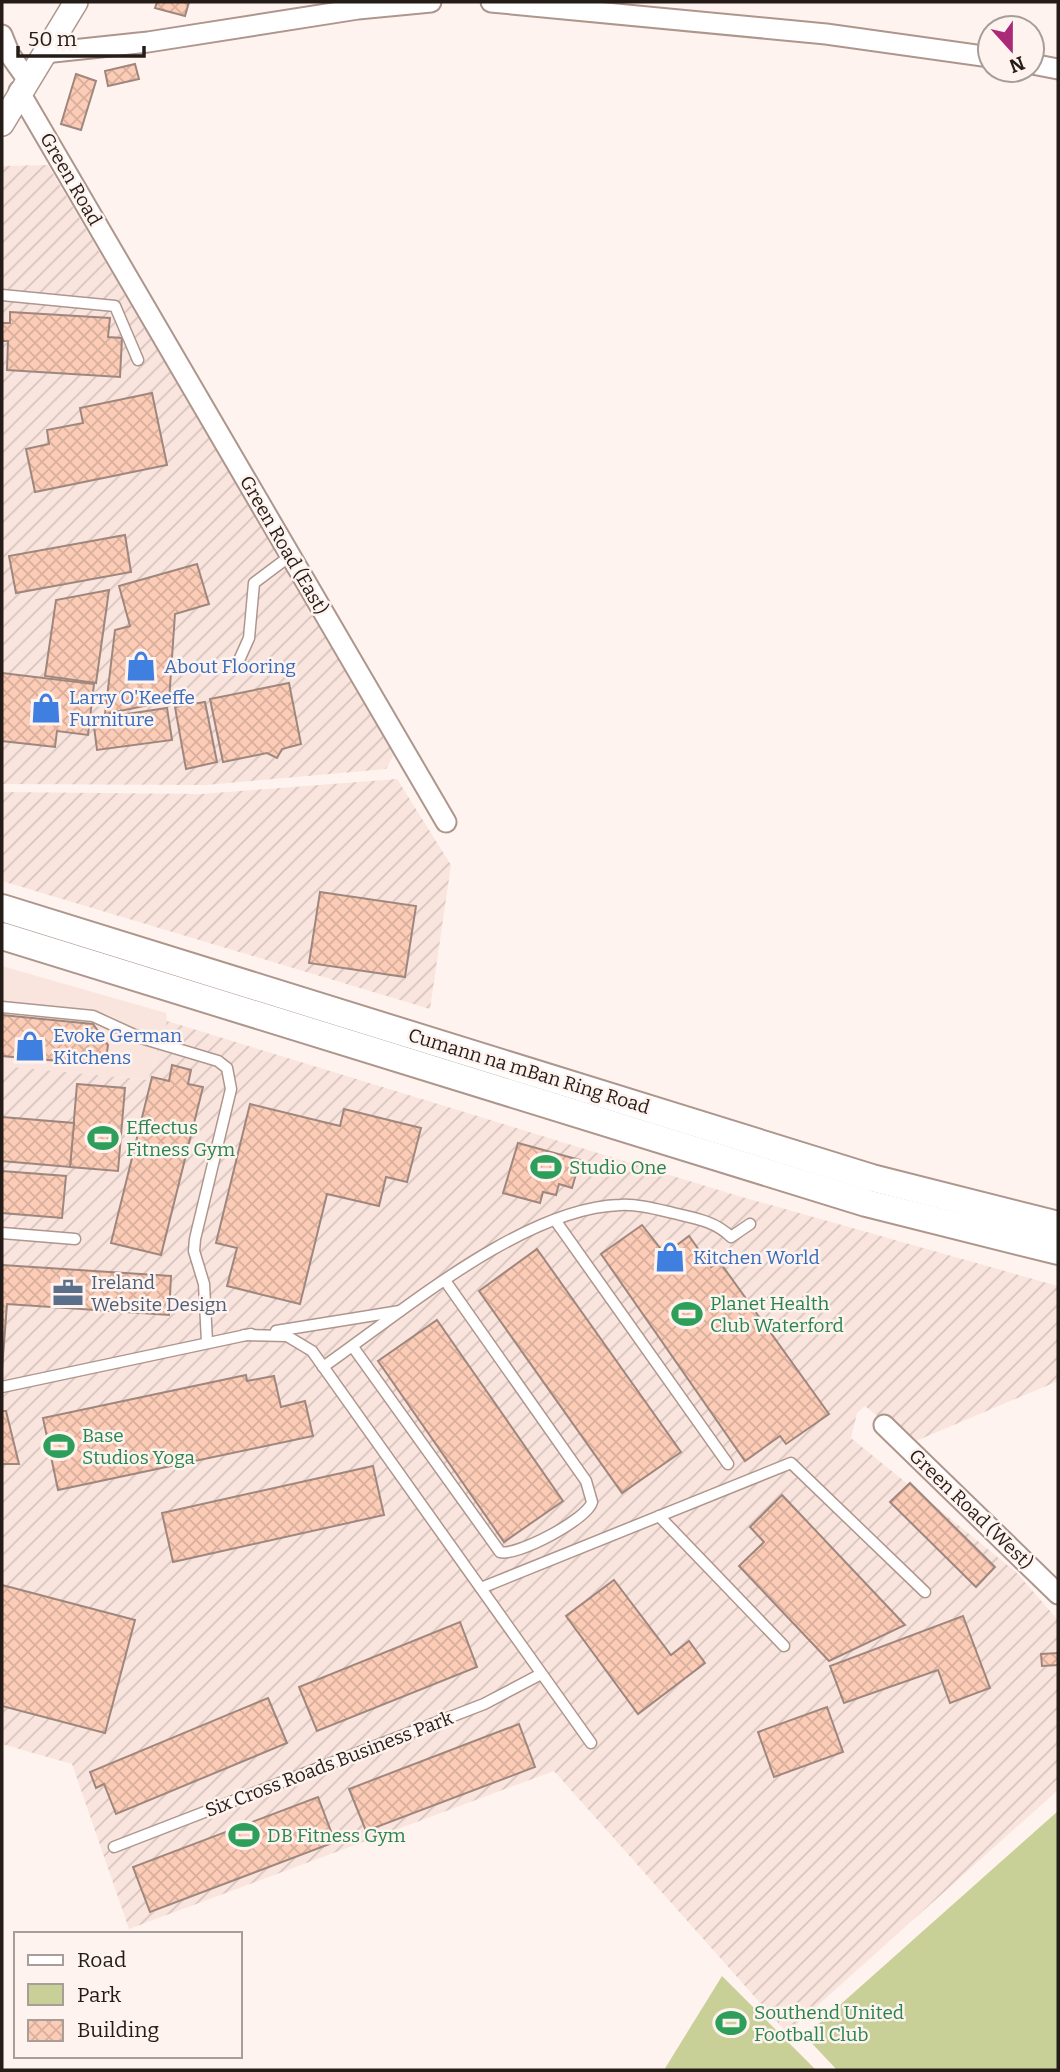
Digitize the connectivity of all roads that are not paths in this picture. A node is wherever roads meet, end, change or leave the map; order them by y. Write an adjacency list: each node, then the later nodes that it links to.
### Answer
1 (76, 2): 5 (street)
2 (431, 2): 5 (street)
3 (491, 2): 6 (street)
4 (2, 34): 7 (street)
5 (44, 52): 7 (street)
6 (976, 56)
7 (23, 85): 8 (street); 9 (street, Green Road)
8 (2, 124)
9 (122, 268): 12 (street, Green Road (East))
10 (2, 295): 11 (lane)
11 (138, 360)
12 (290, 556): 13 (lane); 14 (street, Green Road (East))
13 (236, 667)
14 (446, 822)
15 (2, 908): 20 (main road, Cumann na mBan Ring Road)
16 (2, 936): 23 (main road, Cumann na mBan Ring Road)
17 (2, 1007): 27 (lane)
18 (555, 1220): 19 (lane); 24 (lane); 32 (lane)
19 (750, 1224)
20 (1058, 1225)
21 (2, 1233): 22 (lane)
22 (75, 1239)
23 (1058, 1251)
24 (446, 1282): 25 (lane); 28 (lane)
25 (414, 1304): 26 (lane); 28 (lane)
26 (244, 1335): 27 (lane); 29 (lane)
27 (207, 1342): 30 (lane)
28 (353, 1347): 29 (lane)
29 (323, 1367): 34 (lane)
30 (2, 1387)
31 (884, 1425): 36 (street, Green Road (West))
32 (727, 1464)
33 (659, 1516): 34 (lane); 35 (lane); 37 (lane)
34 (481, 1588): 38 (lane)
35 (925, 1592)
36 (1058, 1594)
37 (784, 1646)
38 (541, 1674): 39 (lane); 40 (lane, Six Cross Roads Business Park)
39 (591, 1743)
40 (114, 1847)

